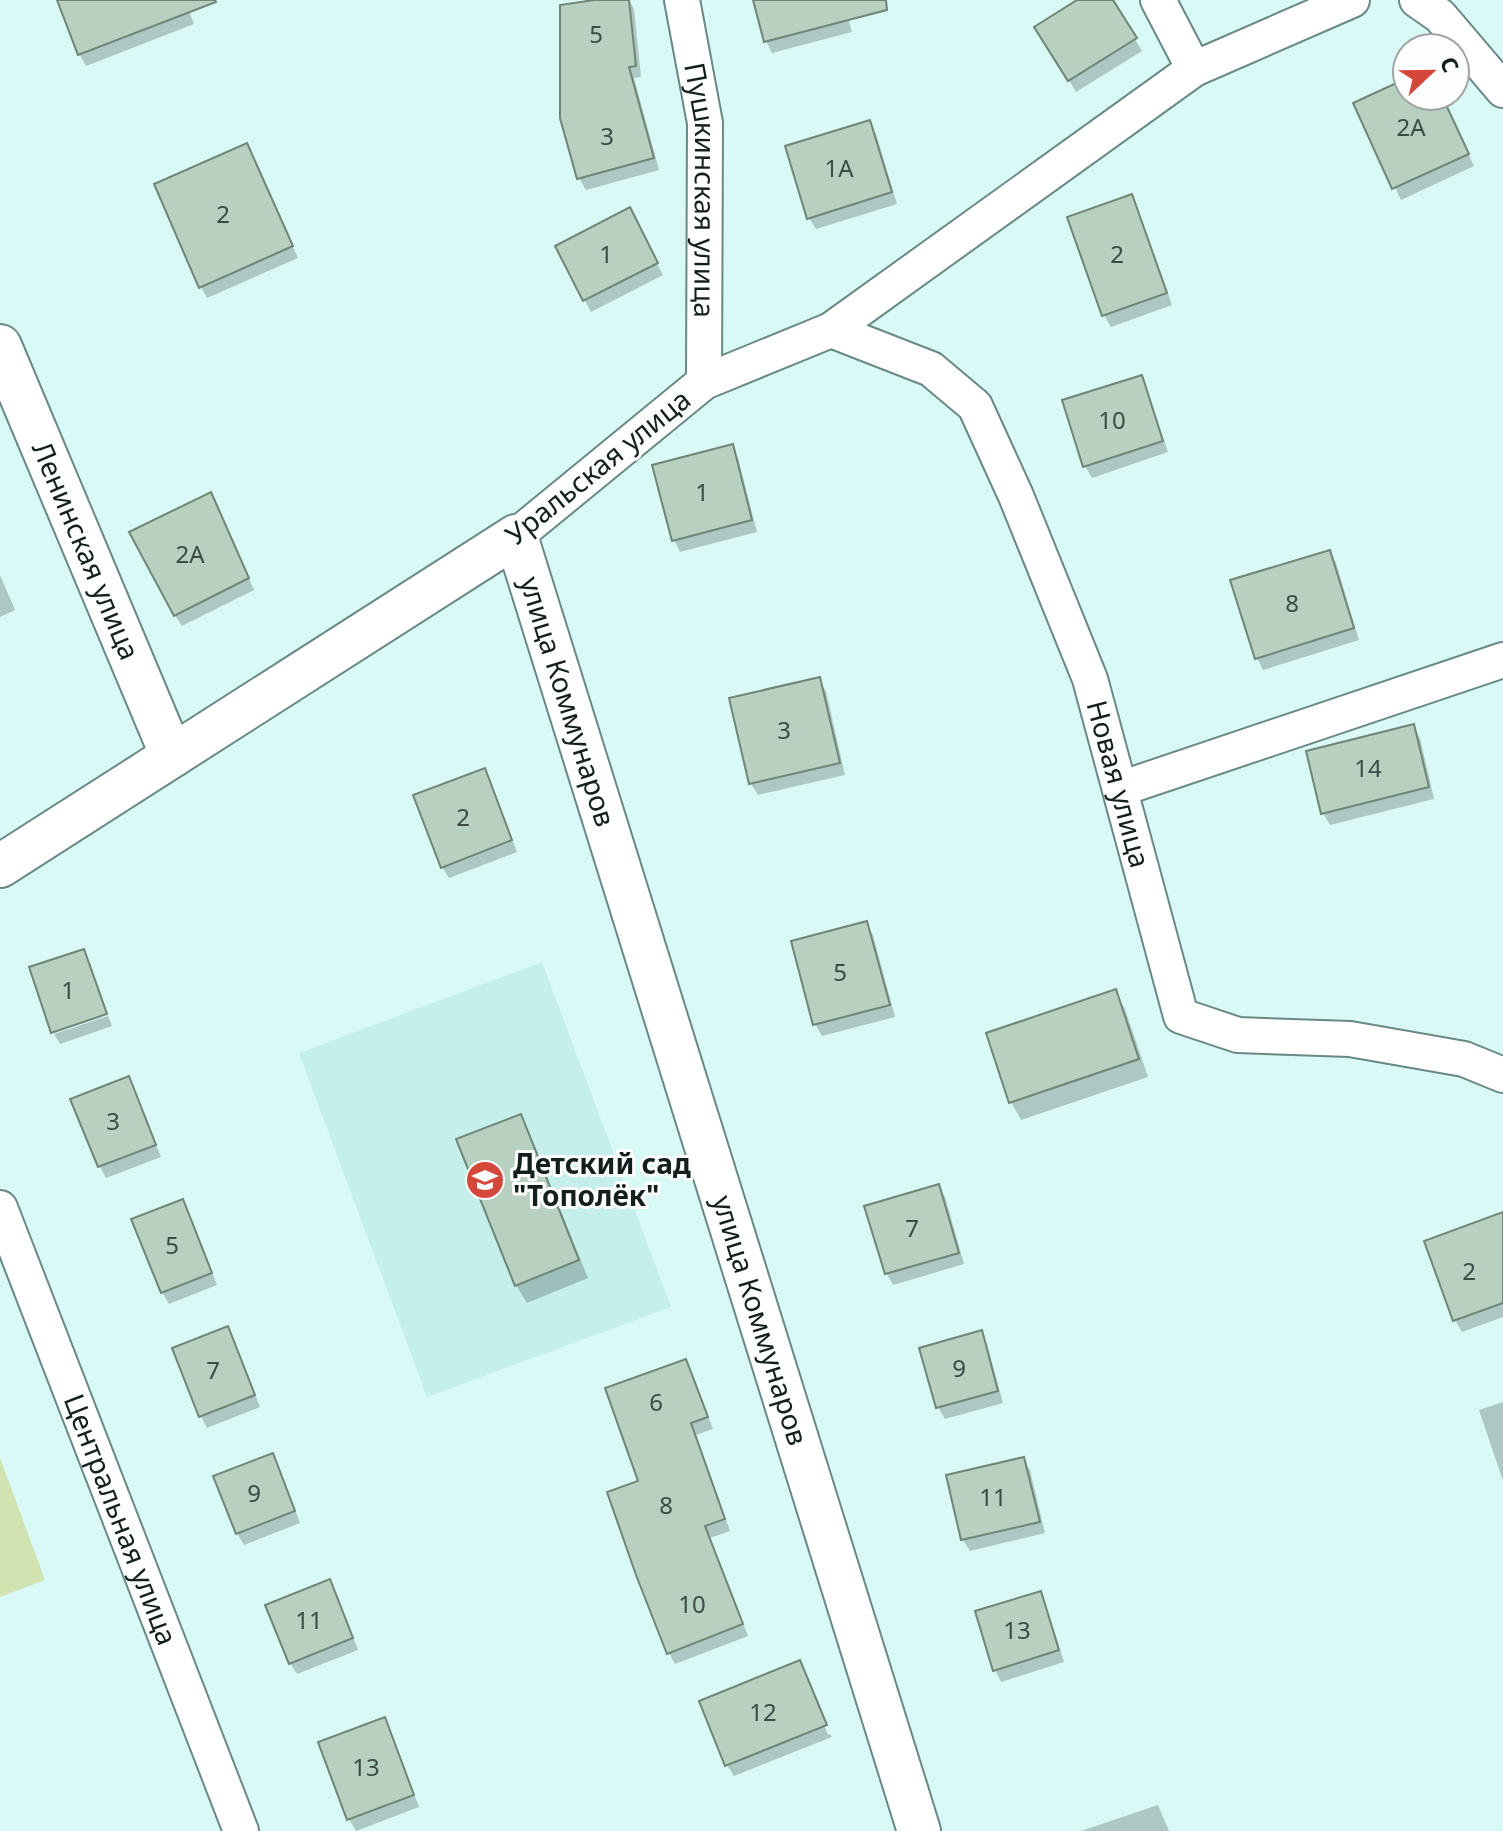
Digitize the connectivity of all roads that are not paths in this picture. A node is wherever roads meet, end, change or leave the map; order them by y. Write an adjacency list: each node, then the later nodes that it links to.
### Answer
1 (682, 0): 9 (street, Пушкинская улица)
2 (1158, 0): 5 (street)
3 (1352, 0): 5 (street, Уральская улица)
4 (1417, 0): 6 (street)
5 (1194, 69): 7 (street, Уральская улица)
6 (1503, 90)
7 (831, 330): 9 (street, Уральская улица); 13 (street, Новая улица)
8 (0, 346): 12 (street, Ленинская улица)
9 (704, 382): 10 (street, Уральская улица)
10 (516, 536): 12 (street, Уральская улица); 18 (street, улица Коммунаров)
11 (1503, 660): 13 (street)
12 (172, 756): 14 (street, Уральская улица)
13 (1120, 789): 15 (street, Новая улица)
14 (0, 866)
15 (1503, 1075)
16 (0, 1208): 17 (street, Центральная улица)
17 (241, 1831)
18 (919, 1831)

